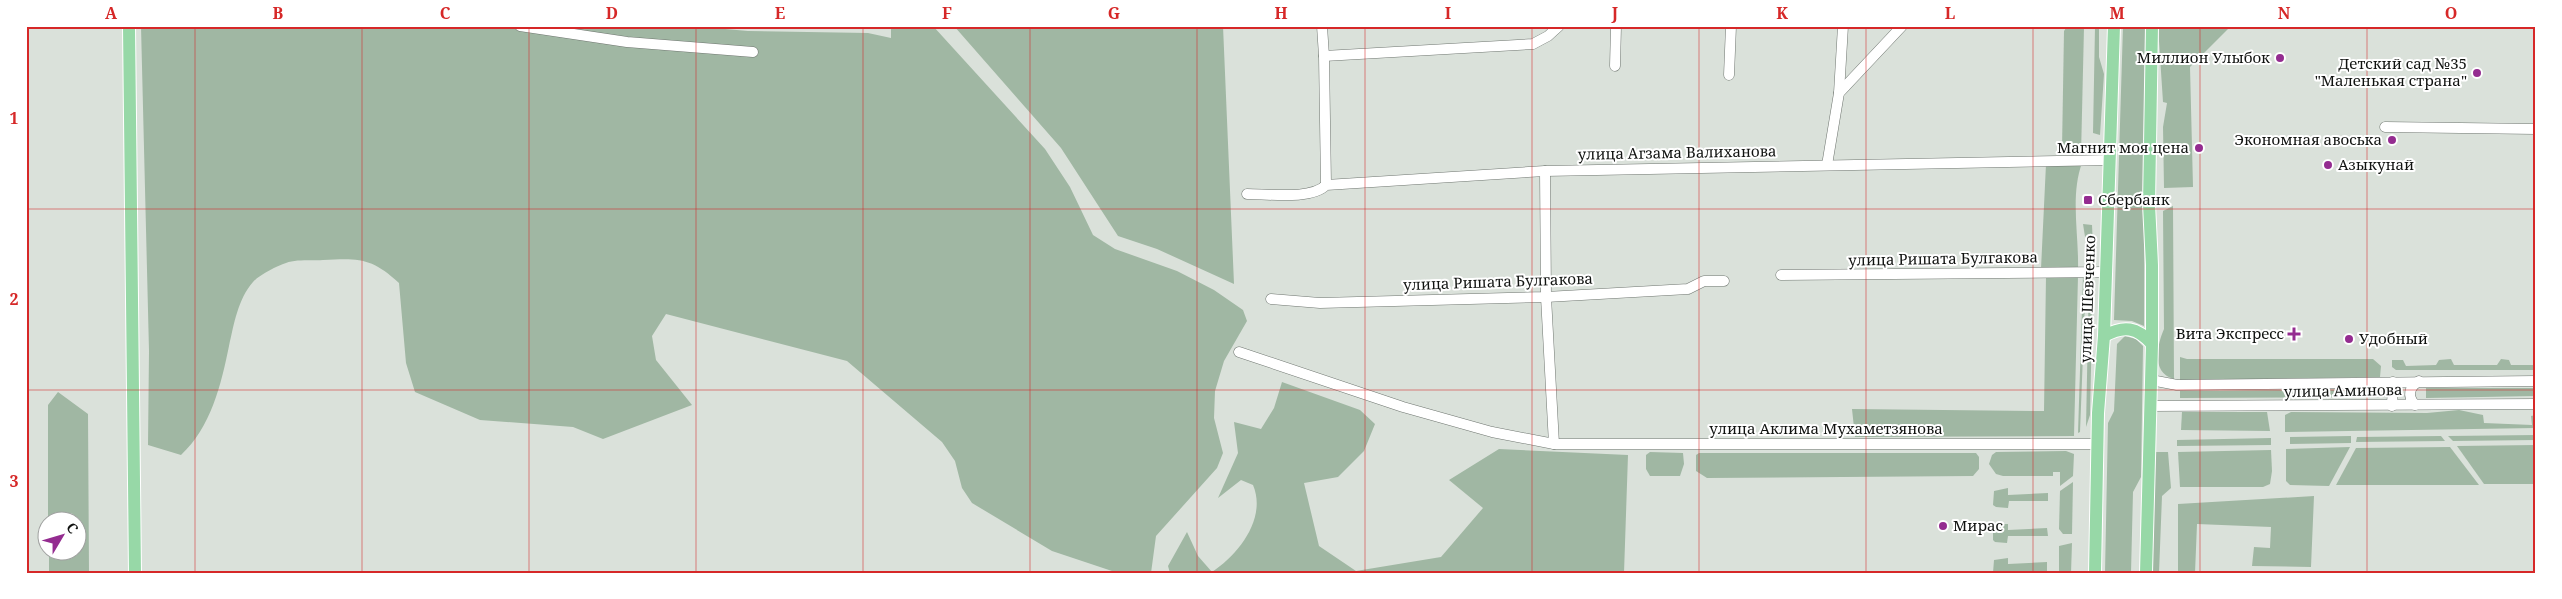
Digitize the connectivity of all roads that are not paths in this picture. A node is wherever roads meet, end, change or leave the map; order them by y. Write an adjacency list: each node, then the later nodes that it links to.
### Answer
1 (130, 26): 43 (main road)
2 (520, 26): 11 (street)
3 (1322, 26): 12 (street)
4 (1559, 26): 12 (street)
5 (1616, 26): 13 (street)
6 (1731, 26): 14 (street)
7 (1843, 26): 15 (street)
8 (1902, 26): 15 (street)
9 (2114, 26): 18 (main road, улица Шевченко)
10 (2152, 26): 29 (main road)
11 (753, 52)
12 (1324, 56): 21 (street)
13 (1615, 66)
14 (1729, 75)
15 (1839, 93): 19 (street)
16 (2384, 127): 17 (street)
17 (2536, 128)
18 (2110, 160): 19 (street, улица Агзама Валиханова); 23 (main road, улица Шевченко)
19 (1827, 165): 20 (street, улица Агзама Валиханова)
20 (1545, 171): 21 (street, улица Агзама Валиханова); 26 (street)
21 (1326, 185): 22 (street, улица Агзама Валиханова)
22 (1247, 194)
23 (2106, 272): 24 (street, улица Ришата Булгакова); 28 (main road, улица Шевченко)
24 (1781, 275)
25 (1724, 281): 26 (street, улица Ришата Булгакова)
26 (1546, 297): 27 (street, улица Ришата Булгакова); 39 (street)
27 (1271, 299)
28 (2104, 336): 29 (main road); 40 (main road, улица Шевченко)
29 (2152, 344): 31 (main road)
30 (1239, 352): 39 (street, улица Аклима Мухаметзянова)
31 (2151, 380): 33 (street, улица Аминова); 37 (main road)
32 (2536, 381): 34 (street, улица Аминова)
33 (2393, 382): 34 (street, улица Аминова); 38 (street)
34 (2419, 382): 36 (street)
35 (2536, 404): 36 (street, улица Аминова)
36 (2415, 405): 38 (street, улица Аминова)
37 (2150, 406): 38 (street, улица Аминова); 42 (main road)
38 (2392, 406)
39 (1554, 444): 40 (street, улица Аклима Мухаметзянова)
40 (2098, 444): 41 (main road, улица Шевченко)
41 (2095, 572)
42 (2146, 572)
43 (135, 573)

